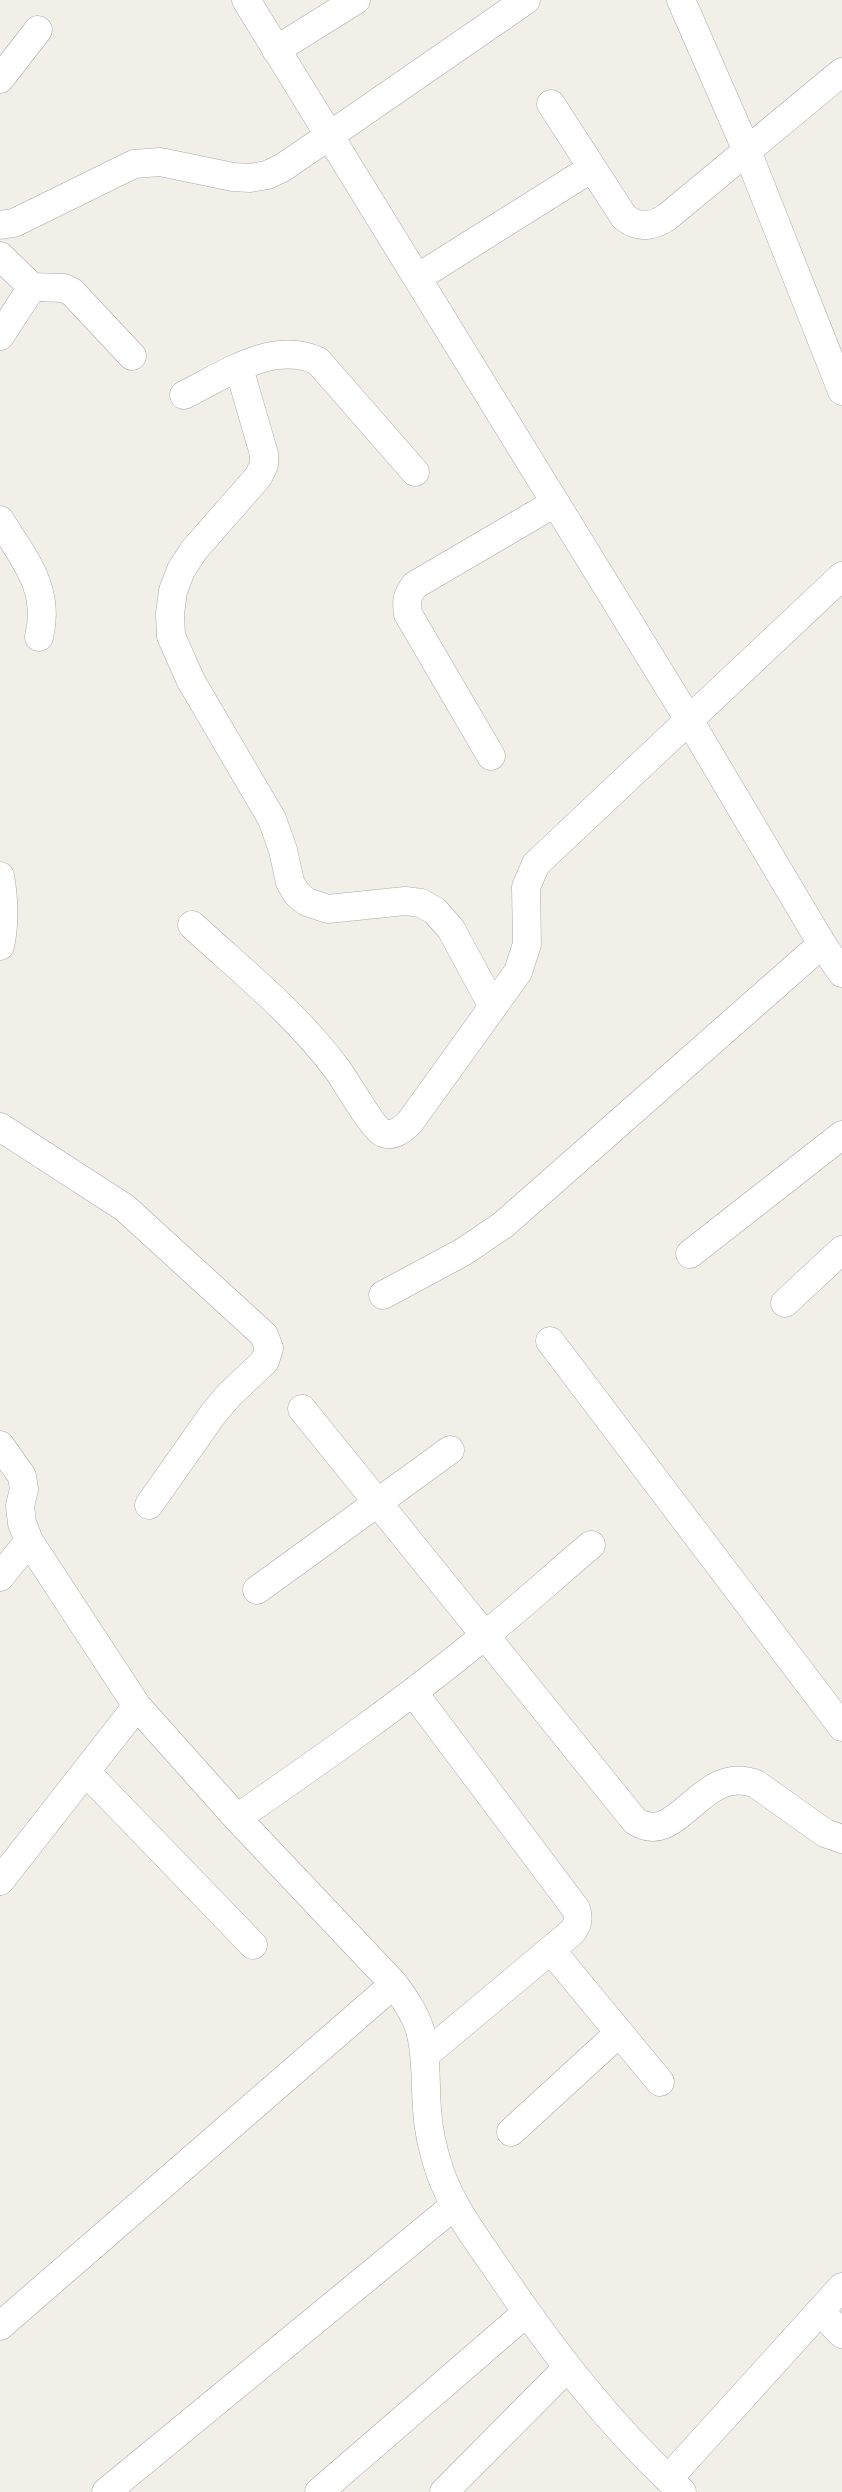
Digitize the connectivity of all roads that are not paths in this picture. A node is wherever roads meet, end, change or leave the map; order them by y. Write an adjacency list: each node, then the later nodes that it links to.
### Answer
1 (246, 0): 6 (street)
2 (356, 0): 6 (street)
3 (526, 0): 10 (street)
4 (681, 0): 11 (street)
5 (38, 30): 8 (street)
6 (276, 50): 10 (street)
7 (842, 72): 11 (street)
8 (0, 79)
9 (551, 104): 12 (street)
10 (329, 136): 13 (street); 15 (street)
11 (747, 151): 12 (street); 20 (street)
12 (592, 168): 15 (street)
13 (5, 217)
14 (0, 256): 16 (street)
15 (416, 278): 23 (street)
16 (32, 287): 17 (street); 18 (street)
17 (0, 336)
18 (132, 356)
19 (239, 368): 21 (street); 22 (street); 34 (street)
20 (842, 392)
21 (184, 395)
22 (415, 472)
23 (555, 503): 27 (street); 28 (street)
24 (0, 520): 26 (street)
25 (842, 576): 27 (street)
26 (39, 638)
27 (689, 720): 31 (street); 34 (street)
28 (491, 756)
29 (0, 876): 32 (street)
30 (192, 925): 34 (street)
31 (822, 944): 33 (street); 39 (street)
32 (0, 946)
33 (842, 973)
34 (494, 1007)
35 (0, 1127): 46 (street)
36 (842, 1135): 38 (street)
37 (842, 1250): 40 (street)
38 (690, 1254)
39 (383, 1295)
40 (785, 1303)
41 (550, 1341): 54 (street)
42 (302, 1409): 45 (street)
43 (0, 1445): 47 (street)
44 (450, 1450): 45 (street)
45 (378, 1502): 50 (street); 51 (street)
46 (149, 1505)
47 (29, 1541): 49 (street); 53 (street)
48 (591, 1545): 51 (street)
49 (0, 1577)
50 (257, 1590)
51 (485, 1635): 52 (street); 57 (street)
52 (413, 1692): 56 (street); 60 (street)
53 (137, 1706): 55 (street); 56 (street)
54 (842, 1727)
55 (86, 1772): 58 (street); 59 (street)
56 (237, 1818): 61 (street)
57 (842, 1839)
58 (0, 1881)
59 (253, 1945)
60 (550, 1950): 62 (street); 63 (street)
61 (394, 1984): 63 (street); 70 (street)
62 (620, 2033): 64 (street); 65 (street)
63 (425, 2055): 66 (street)
64 (660, 2082)
65 (511, 2132)
66 (454, 2206): 69 (street); 74 (street)
67 (842, 2287): 68 (street)
68 (820, 2311): 71 (street); 73 (street)
69 (526, 2313): 72 (street); 75 (street)
70 (0, 2326)
71 (842, 2334)
72 (567, 2368): 73 (street); 76 (street)
73 (675, 2486)
74 (106, 2492)
75 (318, 2492)
76 (444, 2492)

